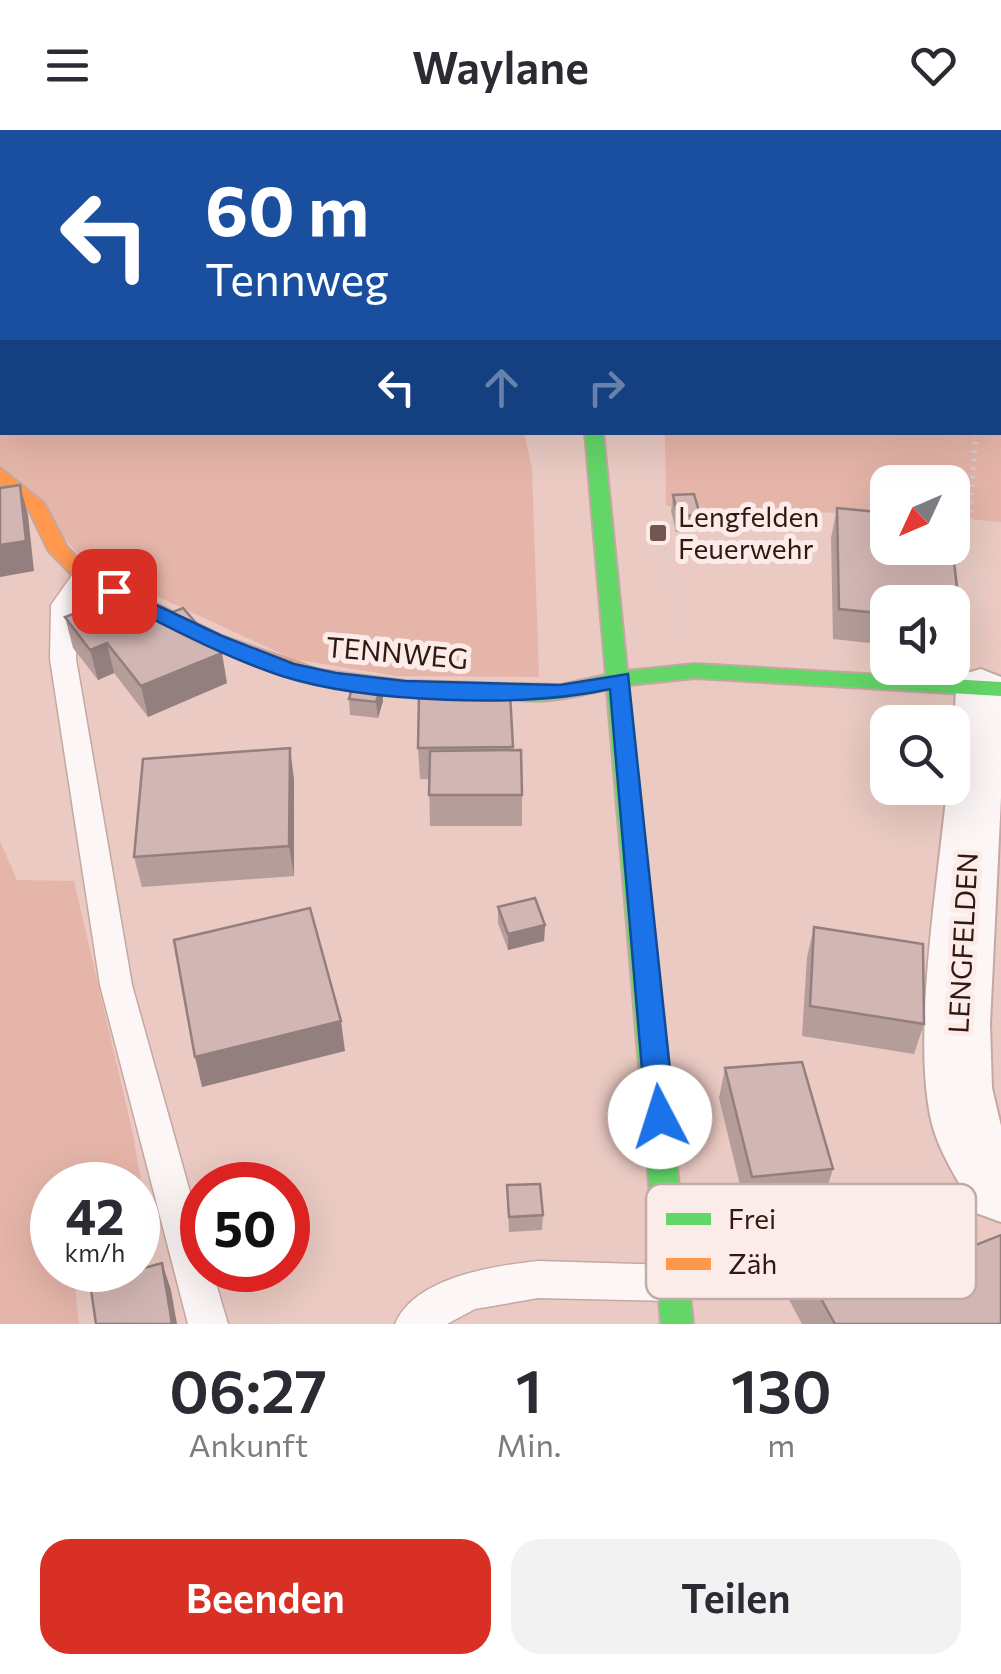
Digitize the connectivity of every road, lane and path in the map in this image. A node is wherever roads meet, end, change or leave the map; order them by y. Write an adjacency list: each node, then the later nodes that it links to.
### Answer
1 (594, 435): 9 (street)
2 (652, 435): 5 (path)
3 (976, 435): 10 (path)
4 (0, 474): 7 (street, TENNWEG)
5 (654, 482)
6 (656, 515): 8 (path)
7 (84, 576): 9 (street, TENNWEG); 15 (lane)
8 (695, 671): 9 (street); 10 (street)
9 (620, 679): 11 (street)
10 (991, 688): 12 (street, LENGFELDEN)
11 (665, 1184)
12 (1001, 1190)
13 (646, 1283): 16 (lane)
14 (675, 1299): 17 (street)
15 (208, 1324)
16 (415, 1324)
17 (677, 1324)

